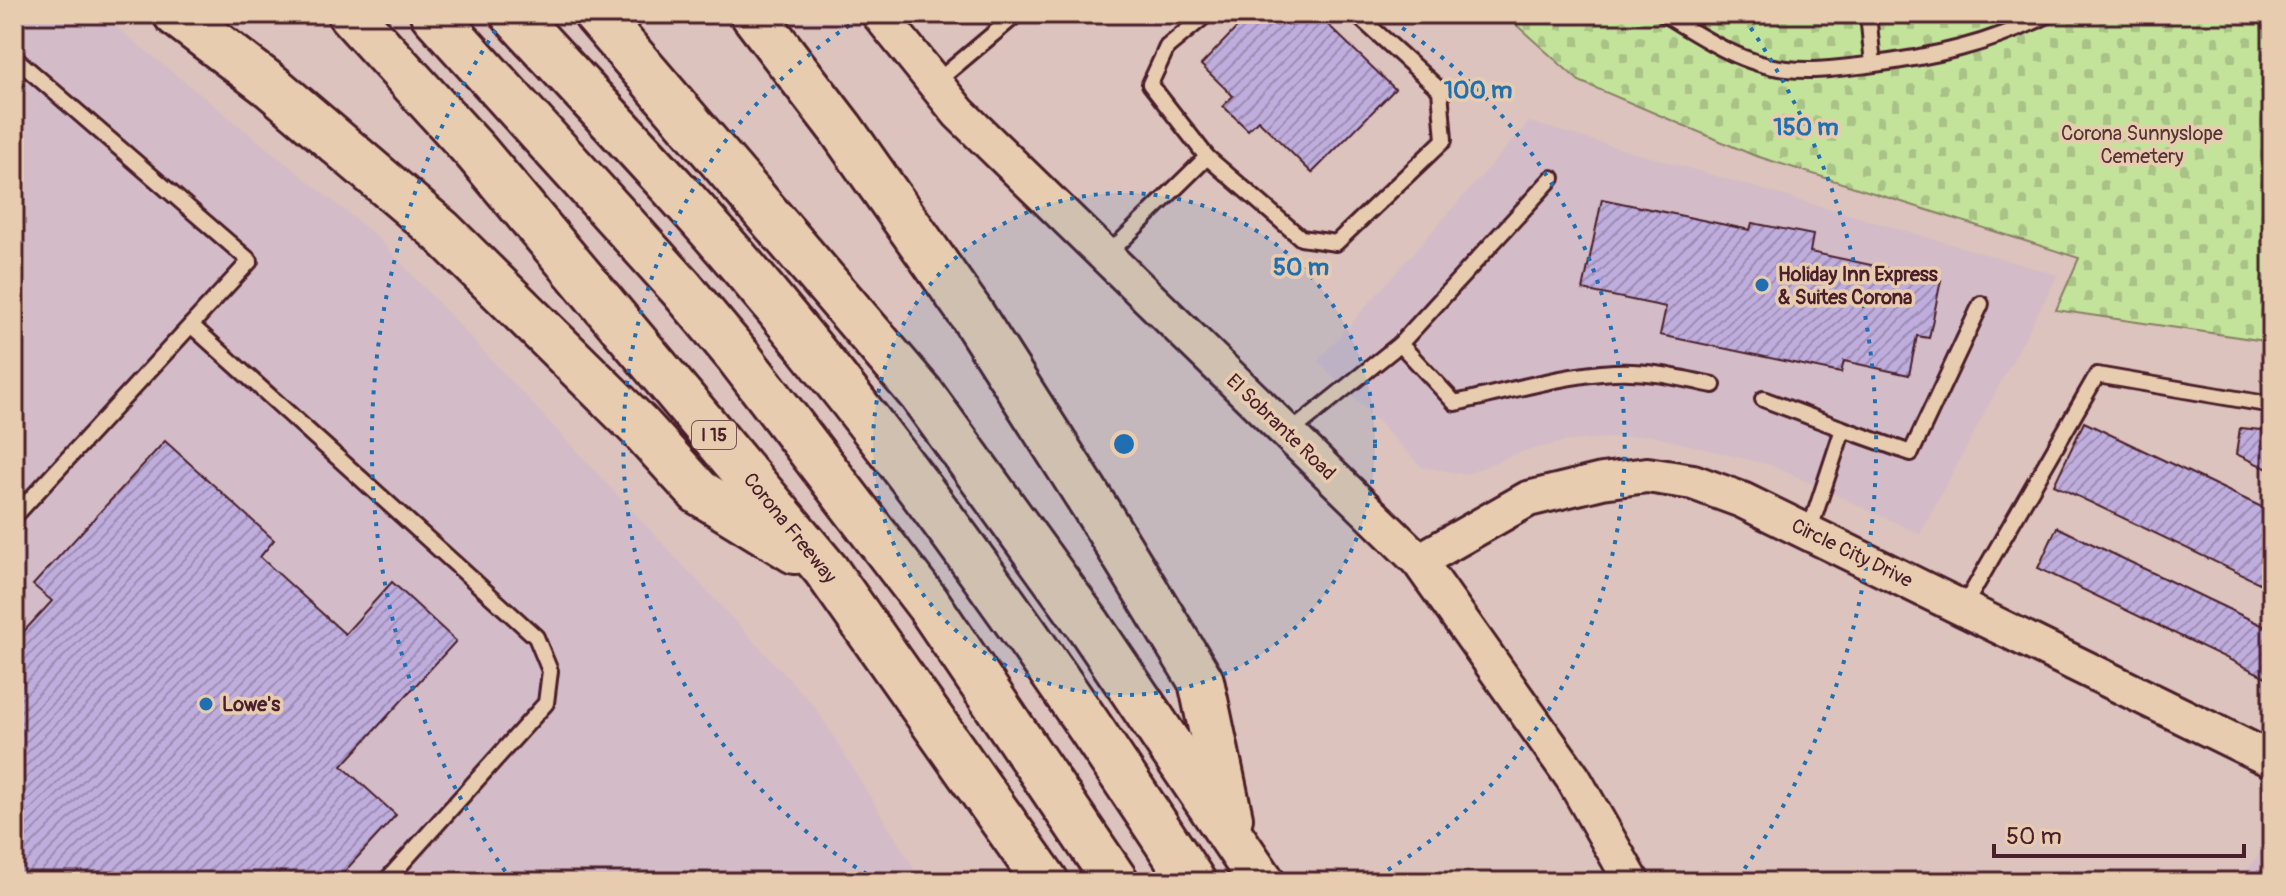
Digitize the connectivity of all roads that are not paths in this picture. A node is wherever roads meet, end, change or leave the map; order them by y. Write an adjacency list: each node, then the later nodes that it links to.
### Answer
1 (176, 14): 31 (highway)
2 (350, 14): 31 (highway, Corona Freeway / I 15)
3 (433, 14): 37 (highway)
4 (513, 14): 38 (highway)
5 (596, 14): 34 (highway)
6 (753, 14): 34 (highway)
7 (879, 14): 16 (street, El Sobrante Road)
8 (1207, 14): 17 (lane)
9 (1356, 14): 17 (lane)
10 (1664, 14): 15 (lane)
11 (1868, 14): 15 (lane)
12 (2050, 14): 15 (lane)
13 (1007, 17): 16 (lane)
14 (14, 57): 21 (lane)
15 (1873, 64)
16 (934, 83): 19 (street, El Sobrante Road)
17 (1207, 157): 19 (lane)
18 (1552, 178): 22 (lane)
19 (1106, 257): 27 (street, El Sobrante Road)
20 (1981, 304): 26 (lane)
21 (191, 325): 28 (lane); 35 (lane)
22 (1400, 344): 23 (lane); 27 (lane)
23 (1713, 385)
24 (1763, 399): 26 (lane)
25 (2272, 405): 32 (lane)
26 (1843, 429): 29 (lane)
27 (1288, 434): 30 (street, El Sobrante Road)
28 (14, 517)
29 (1808, 532): 30 (street, Circle City Drive); 32 (street, Circle City Drive)
30 (1419, 561): 40 (street, El Sobrante Road)
31 (826, 570): 36 (highway, Corona Freeway / I 15)
32 (1963, 608): 33 (street, Circle City Drive)
33 (2272, 760)
34 (1235, 840): 39 (highway)
35 (385, 882)
36 (1046, 882)
37 (1116, 882)
38 (1193, 882)
39 (1262, 882)
40 (1632, 882)

